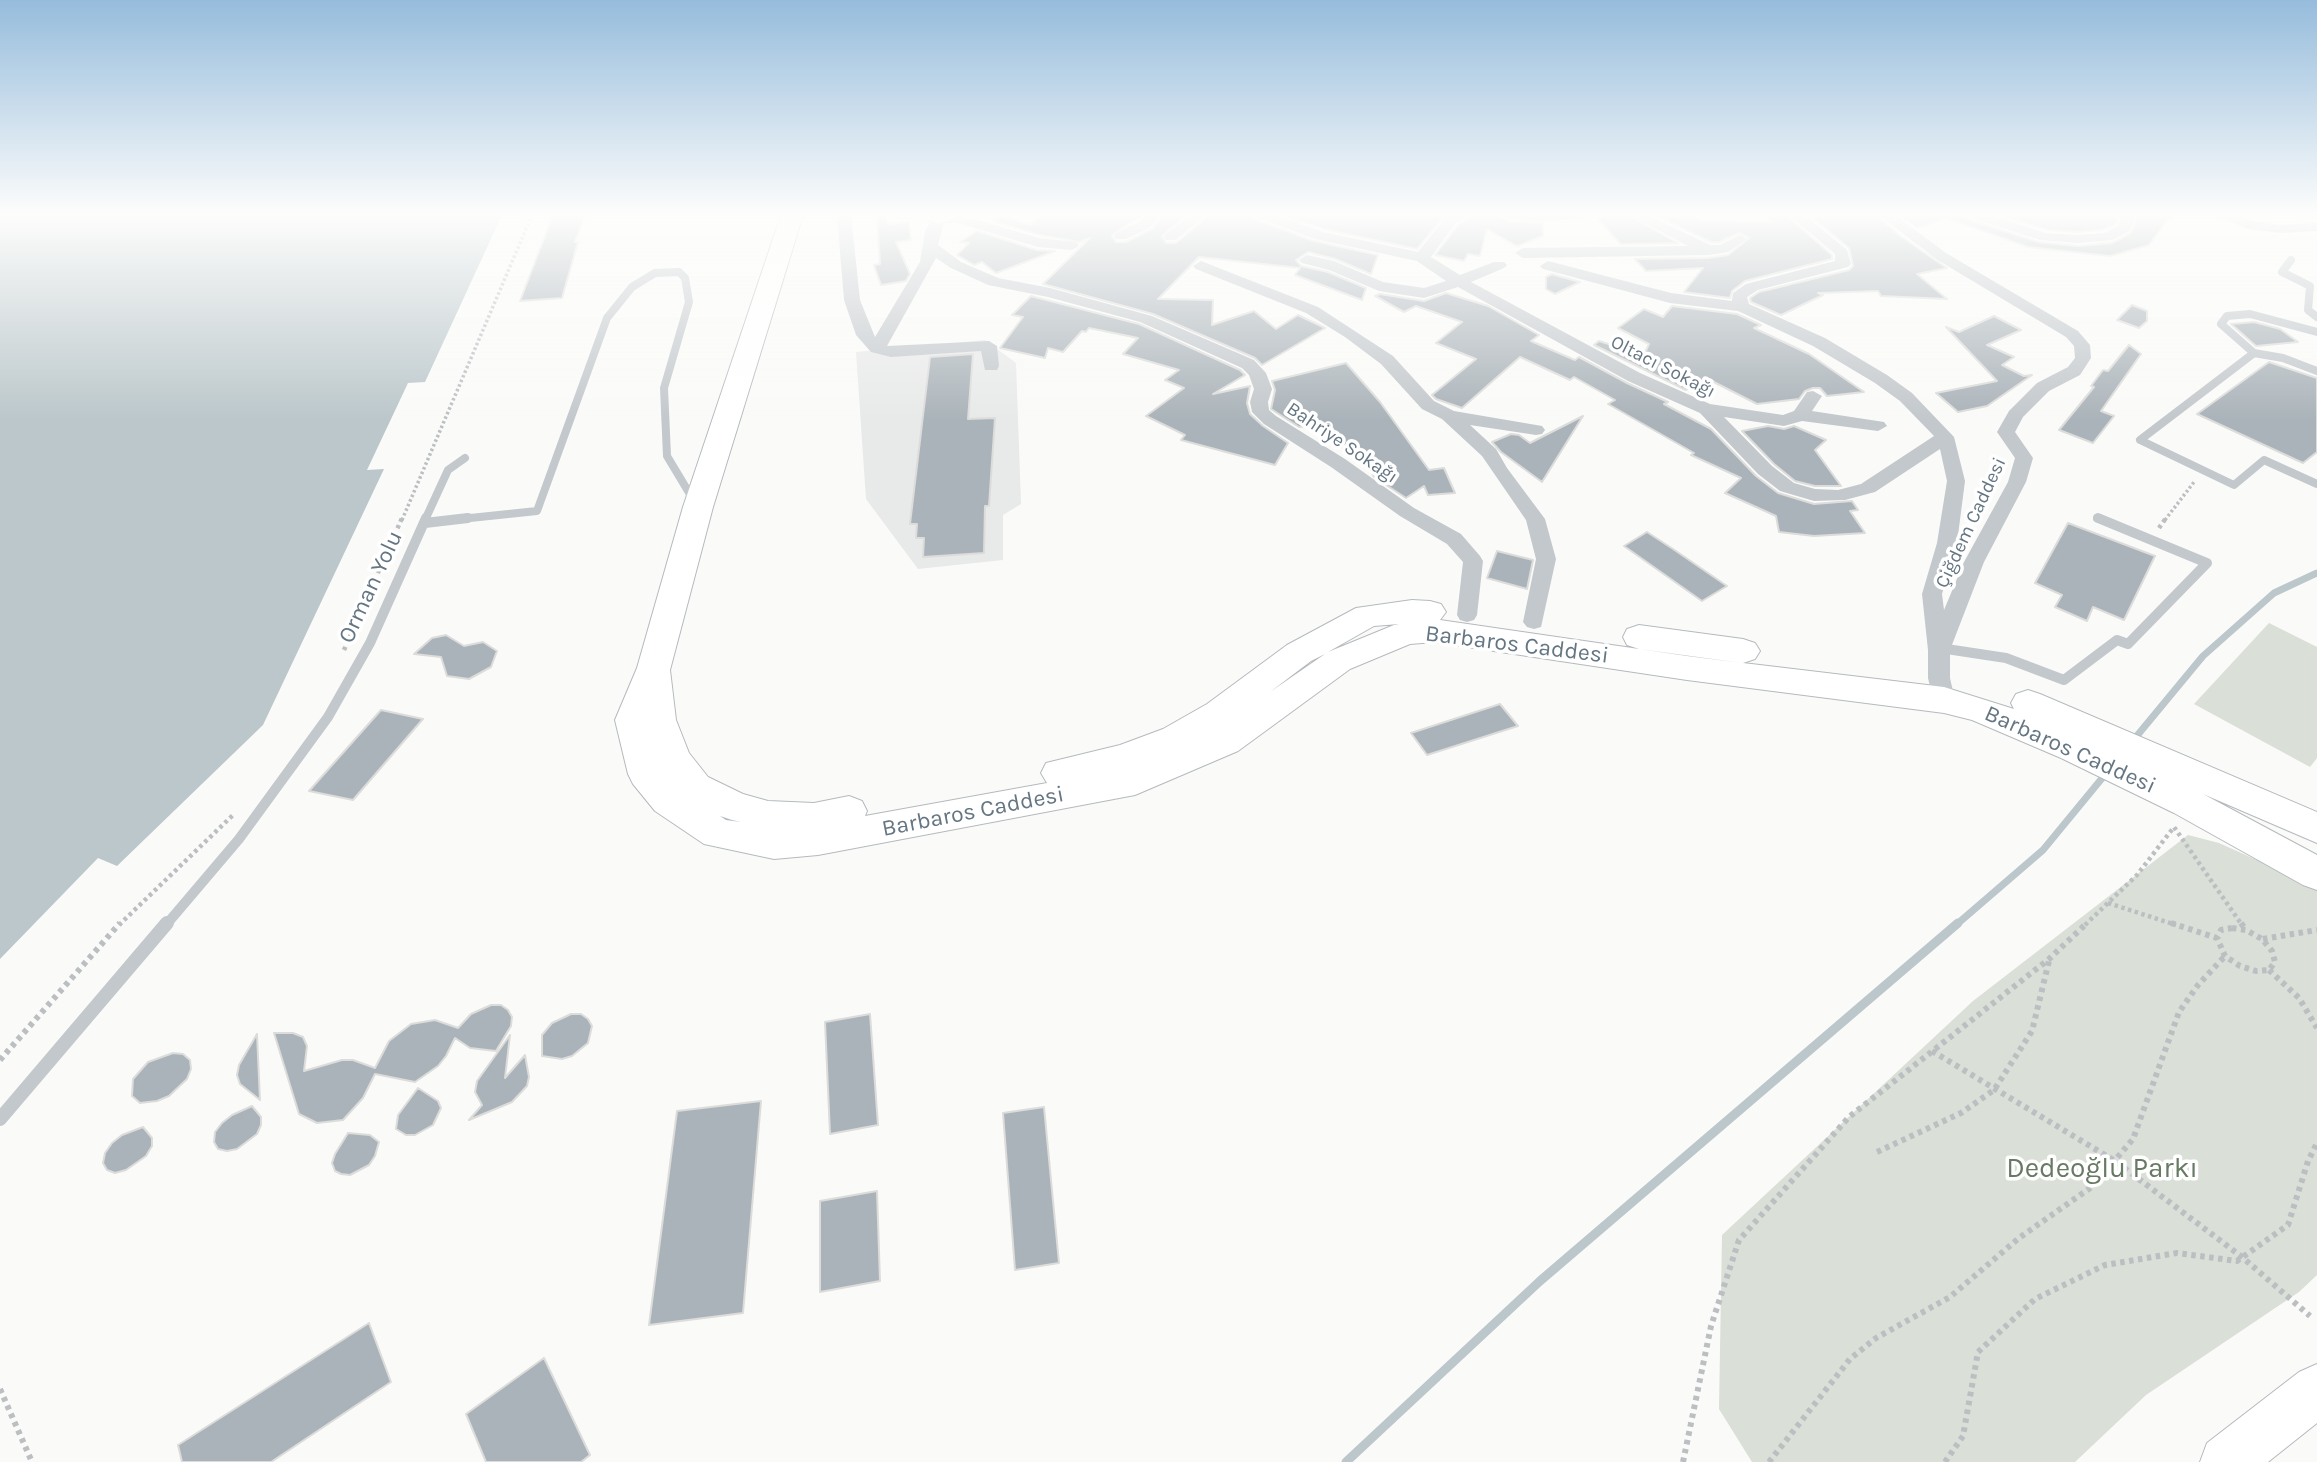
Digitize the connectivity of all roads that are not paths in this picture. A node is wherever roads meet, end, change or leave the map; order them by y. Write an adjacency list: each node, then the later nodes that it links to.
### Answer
1 (638, 283): 33 (lane, Orman Yolu)
2 (686, 283): 31 (lane, Orman Yolu)
3 (771, 283): 31 (main road, Barbaros Caddesi)
4 (850, 283): 18 (street)
5 (915, 283): 18 (street)
6 (1000, 283): 34 (street, Bahriye Sokağı)
7 (1244, 283): 24 (street)
8 (1373, 283): 9 (street)
9 (1455, 283)
10 (1465, 283): 23 (street, Oltacı Sokağı)
11 (1613, 283): 15 (street)
12 (1770, 283): 15 (street)
13 (1987, 283): 37 (street, Çiğdem Caddesi)
14 (2304, 283): 16 (lane)
15 (1742, 306): 28 (street)
16 (2317, 317)
17 (2317, 332): 19 (lane)
18 (877, 348): 20 (street)
19 (2253, 353): 21 (lane); 30 (lane)
20 (991, 366)
21 (2317, 371)
22 (1813, 396): 25 (street)
23 (1706, 409): 25 (street); 28 (street, Oltacı Sokağı)
24 (1448, 415): 27 (street); 35 (street)
25 (1801, 415): 26 (street)
26 (1878, 426)
27 (1536, 430)
28 (1945, 437): 37 (street)
29 (465, 458): 33 (lane)
30 (2317, 484)
31 (698, 508): 36 (main road, Barbaros Caddesi)
32 (2097, 518): 37 (lane)
33 (425, 523): 41 (lane, Orman Yolu)
34 (1467, 615): 35 (main road, Barbaros Caddesi); 36 (main road, Barbaros Caddesi)
35 (1534, 622): 37 (main road, Barbaros Caddesi)
36 (654, 668): 37 (main road, Barbaros Caddesi)
37 (1941, 669): 38 (main road, Barbaros Caddesi)
38 (2172, 780): 39 (main road, Barbaros Caddesi); 40 (main road, Barbaros Caddesi)
39 (2317, 828)
40 (2317, 874)
41 (0, 1119)
42 (2317, 1390): 43 (main road)
43 (2226, 1462)

